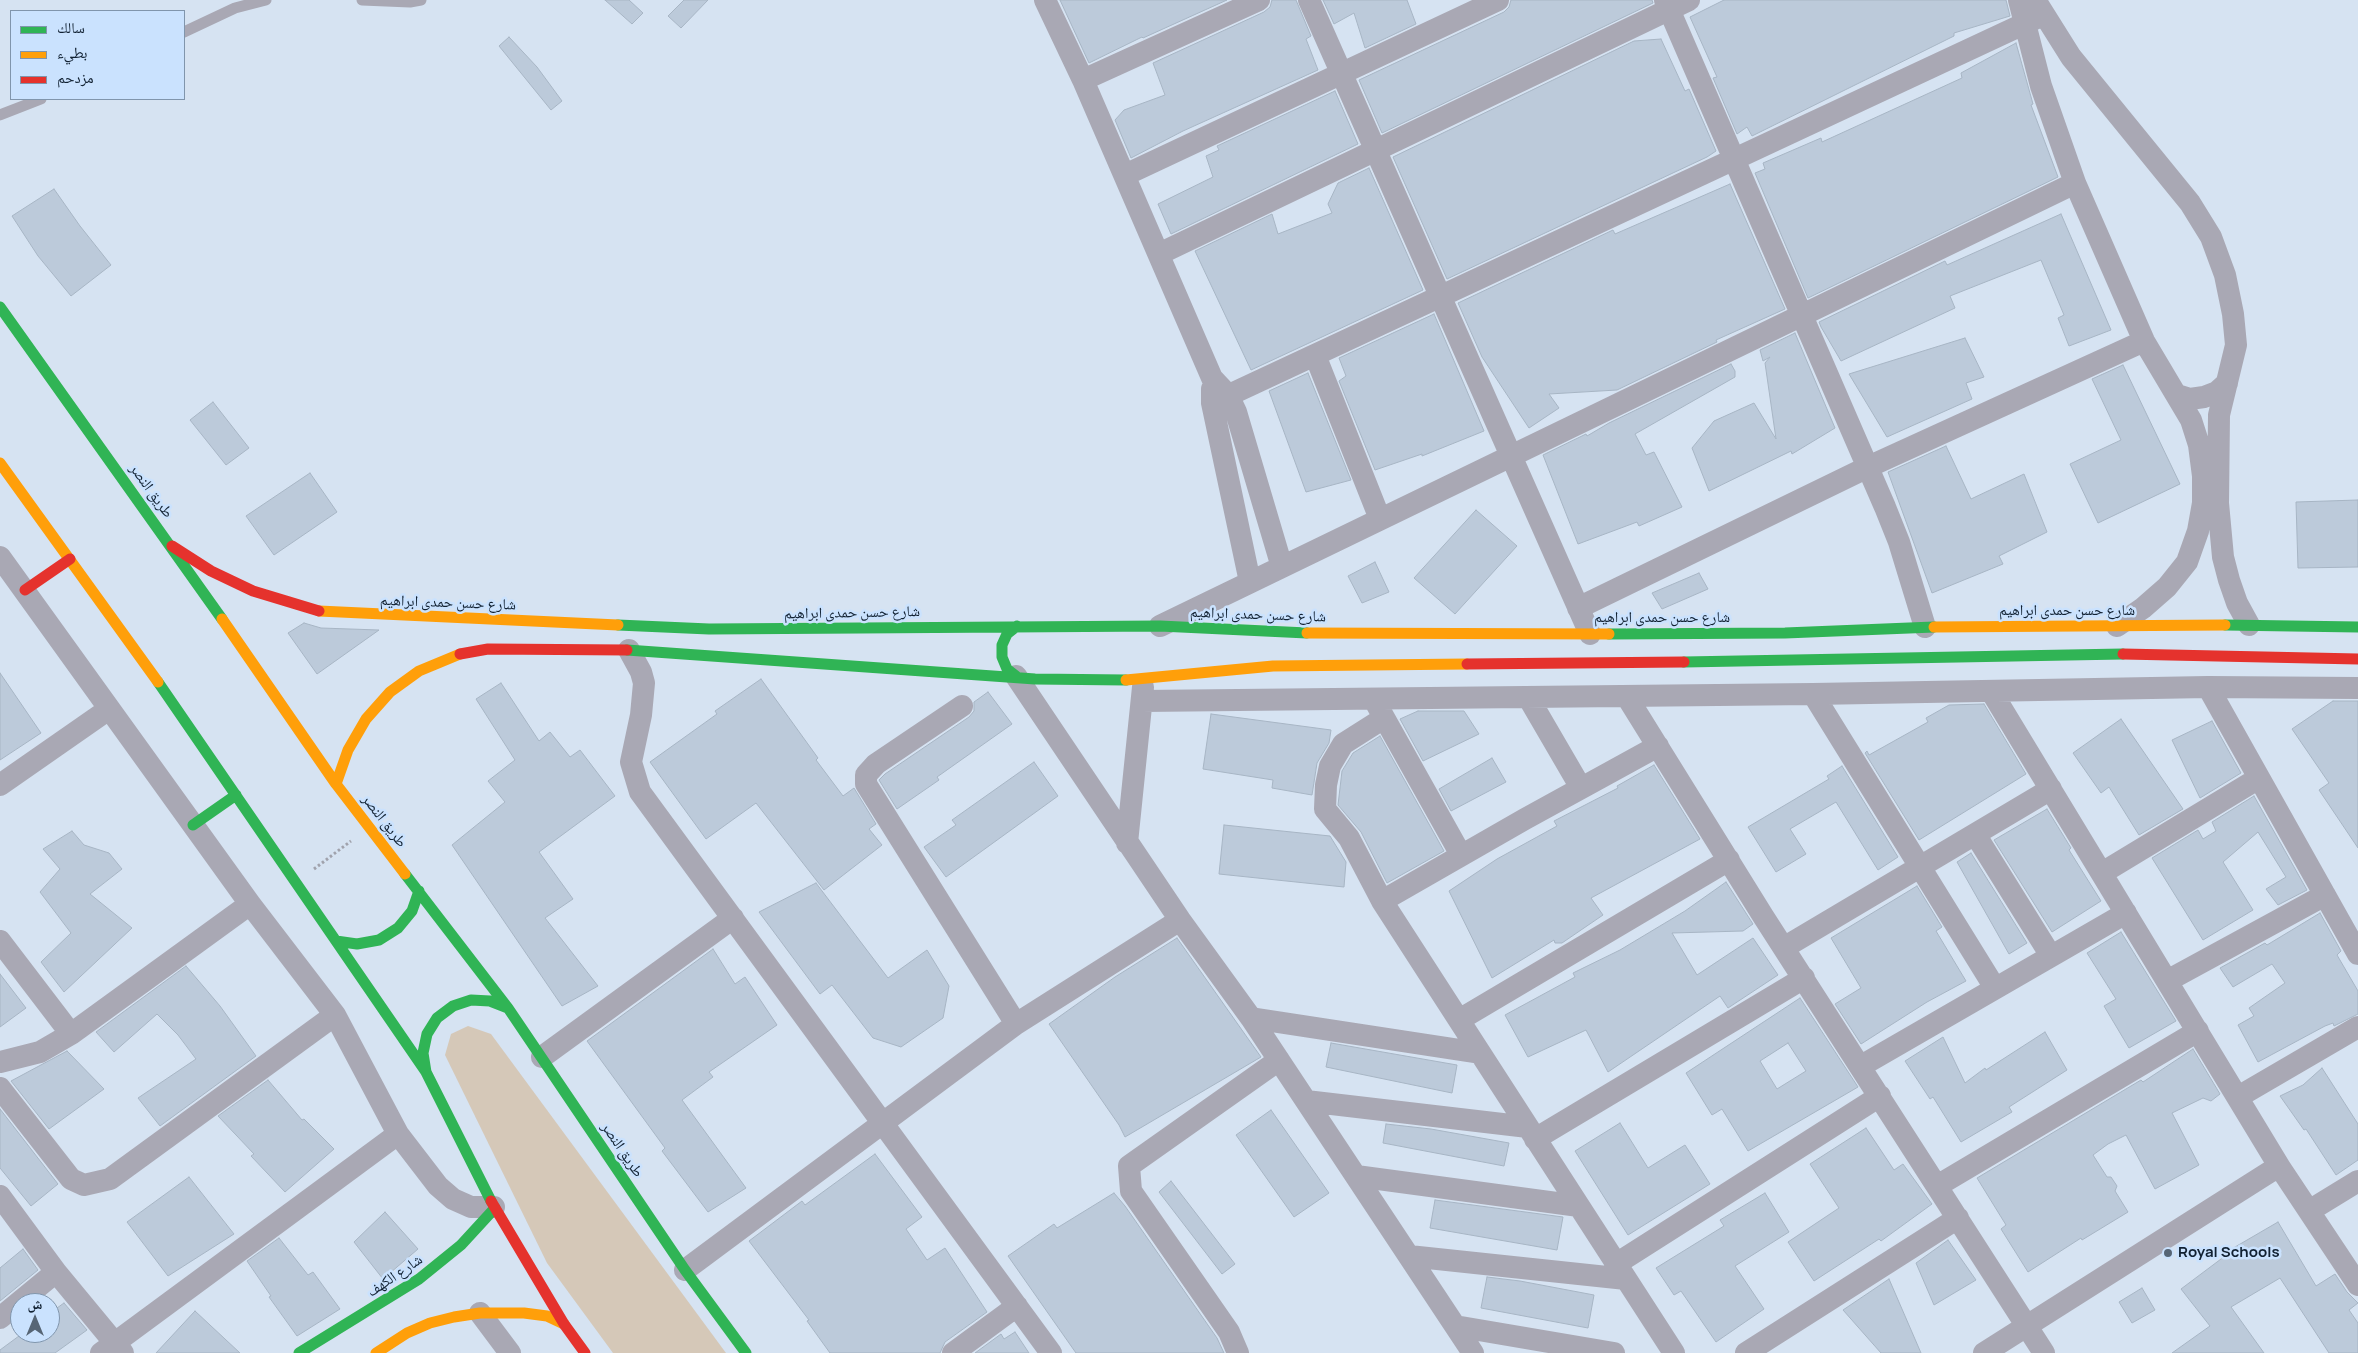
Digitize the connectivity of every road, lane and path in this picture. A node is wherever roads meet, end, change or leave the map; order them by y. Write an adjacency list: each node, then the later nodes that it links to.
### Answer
1 (266, 0): 11 (lane)
2 (362, 0): 3 (lane)
3 (421, 0)
4 (1045, 0): 13 (street)
5 (1259, 0): 13 (street)
6 (1309, 0): 12 (street)
7 (1498, 0): 12 (street)
8 (2018, 0): 10 (street)
9 (1674, 3): 16 (street); 17 (street)
10 (2035, 13): 17 (street); 19 (street); 26 (street)
11 (185, 32)
12 (1341, 73): 16 (street); 18 (street)
13 (1083, 80): 18 (street)
14 (38, 100): 15 (lane)
15 (0, 115)
16 (1375, 150): 20 (street); 21 (street)
17 (1734, 159): 21 (street); 23 (street)
18 (1125, 175): 20 (street)
19 (2075, 183): 23 (street); 24 (street)
20 (1159, 254): 28 (street)
21 (1440, 296): 25 (street); 29 (street)
22 (0, 307): 33 (main road, طريق النصر)
23 (1802, 315): 29 (street); 31 (street)
24 (2144, 341): 27 (street); 31 (street)
25 (1316, 355): 28 (street); 32 (street)
26 (2227, 383): 27 (street); 40 (street)
27 (2177, 395): 43 (street)
28 (1220, 399): 36 (street); 37 (street)
29 (1512, 456): 32 (street); 39 (street)
30 (0, 463): 35 (main road)
31 (1868, 467): 39 (street); 44 (street)
32 (1380, 519): 36 (street)
33 (172, 546): 47 (main road, شارع حسن حمدى ابراهيم); 63 (main road, طريق النصر)
34 (0, 557): 38 (street)
35 (70, 559): 38 (main road); 67 (main road)
36 (1282, 567): 37 (street)
37 (1250, 582): 42 (street)
38 (25, 590): 59 (street)
39 (1578, 608): 46 (street)
40 (2249, 625): 43 (main road, شارع حسن حمدى ابراهيم); 45 (main road, شارع حسن حمدى ابراهيم)
41 (1017, 626): 42 (main road, شارع حسن حمدى ابراهيم); 47 (main road, شارع حسن حمدى ابراهيم); 50 (main road)
42 (1160, 626): 46 (main road, شارع حسن حمدى ابراهيم)
43 (2117, 626): 44 (main road, شارع حسن حمدى ابراهيم)
44 (1925, 627): 46 (main road, شارع حسن حمدى ابراهيم)
45 (2358, 627)
46 (1590, 634)
47 (709, 643): 48 (main road, شارع حسن حمدى ابراهيم); 50 (main road, شارع حسن حمدى ابراهيم)
48 (629, 650): 63 (main road, شارع حسن حمدى ابراهيم); 82 (street)
49 (2358, 659): 53 (main road, شارع حسن حمدى ابراهيم)
50 (1016, 676): 53 (main road, شارع حسن حمدى ابراهيم); 71 (street)
51 (2208, 687): 52 (street); 54 (street); 62 (street)
52 (2358, 688)
53 (1143, 690): 60 (street); 71 (street)
54 (1991, 691): 55 (street); 66 (street)
55 (1813, 694): 56 (street); 74 (street)
56 (1627, 696): 57 (street); 61 (street)
57 (1528, 697): 60 (street); 65 (street)
58 (962, 706): 96 (street)
59 (109, 709): 64 (street); 68 (street)
60 (1379, 709): 72 (street); 79 (street)
61 (1658, 746): 65 (street); 73 (street)
62 (2259, 778): 75 (street); 78 (street)
63 (336, 784): 69 (main road, طريق النصر)
64 (0, 785)
65 (1581, 788): 72 (street)
66 (2051, 789): 70 (street); 75 (street)
67 (236, 795): 68 (main road); 76 (main road)
68 (192, 825): 80 (street)
69 (369, 827): 76 (path); 77 (main road, طريق النصر)
70 (1975, 834): 74 (street); 88 (street)
71 (1128, 843): 83 (street)
72 (1461, 855): 79 (street)
73 (1729, 860): 86 (street); 95 (street)
74 (1919, 867): 86 (street); 91 (street)
75 (2102, 873): 81 (street)
76 (296, 883): 85 (main road)
77 (419, 891): 85 (main road); 92 (main road, طريق النصر)
78 (2325, 896): 87 (street); 90 (street)
79 (1382, 901): 95 (street)
80 (250, 904): 93 (street); 99 (street)
81 (2126, 913): 88 (street); 90 (street)
82 (733, 918): 101 (street); 110 (street)
83 (1180, 920): 94 (street); 96 (street)
84 (0, 941): 99 (street)
85 (336, 941): 105 (main road)
86 (1785, 947): 89 (street)
87 (2358, 954)
88 (2051, 956): 91 (street)
89 (1804, 978): 104 (street); 111 (street)
90 (2167, 981): 98 (street)
91 (1995, 988): 104 (street)
92 (508, 1008): 101 (main road, طريق النصر); 105 (main road)
93 (334, 1015): 106 (street); 112 (street)
94 (1251, 1018): 100 (street); 102 (street)
95 (1459, 1020): 100 (street)
96 (1016, 1024): 110 (street)
97 (2358, 1027): 108 (street)
98 (2198, 1031): 108 (street); 116 (street)
99 (71, 1034): 103 (street)
100 (1480, 1053): 111 (street)
101 (542, 1058): 123 (main road, طريق النصر)
102 (1279, 1060): 109 (street); 141 (street)
103 (0, 1062)
104 (1861, 1066): 107 (street)
105 (426, 1072): 119 (main road)
106 (0, 1088)
107 (1880, 1096): 116 (street); 125 (street)
108 (2238, 1098): 113 (street)
109 (1306, 1101): 111 (street); 114 (street)
110 (884, 1122): 123 (street); 127 (street)
111 (1532, 1133): 118 (street)
112 (398, 1134): 119 (street); 133 (street)
113 (2279, 1166): 120 (street); 132 (street)
114 (1356, 1176): 118 (street); 122 (street)
115 (2358, 1181): 120 (street)
116 (1937, 1186): 121 (street)
117 (0, 1197): 124 (street)
118 (1579, 1206): 125 (street)
119 (495, 1208): 130 (main road); 134 (main road, شارع الكهف)
120 (2309, 1211): 126 (street)
121 (1958, 1218): 132 (street); 145 (street)
122 (1409, 1256): 125 (street); 131 (street)
123 (685, 1270): 138 (main road, طريق النصر)
124 (56, 1272): 129 (street); 133 (street)
125 (1621, 1272): 144 (street)
126 (2358, 1285)
127 (1017, 1306): 139 (street); 140 (street)
128 (480, 1313): 130 (main road); 135 (main road); 136 (street)
129 (0, 1318)
130 (564, 1324): 137 (main road)
131 (1455, 1326): 142 (street); 143 (street)
132 (2027, 1326): 146 (street); 147 (street)
133 (113, 1349)
134 (299, 1353)
135 (376, 1353)
136 (510, 1353)
137 (585, 1353)
138 (746, 1353)
139 (952, 1353)
140 (1051, 1353)
141 (1238, 1353)
142 (1473, 1353)
143 (1614, 1353)
144 (1674, 1353)
145 (1746, 1353)
146 (1984, 1353)
147 (2044, 1353)

